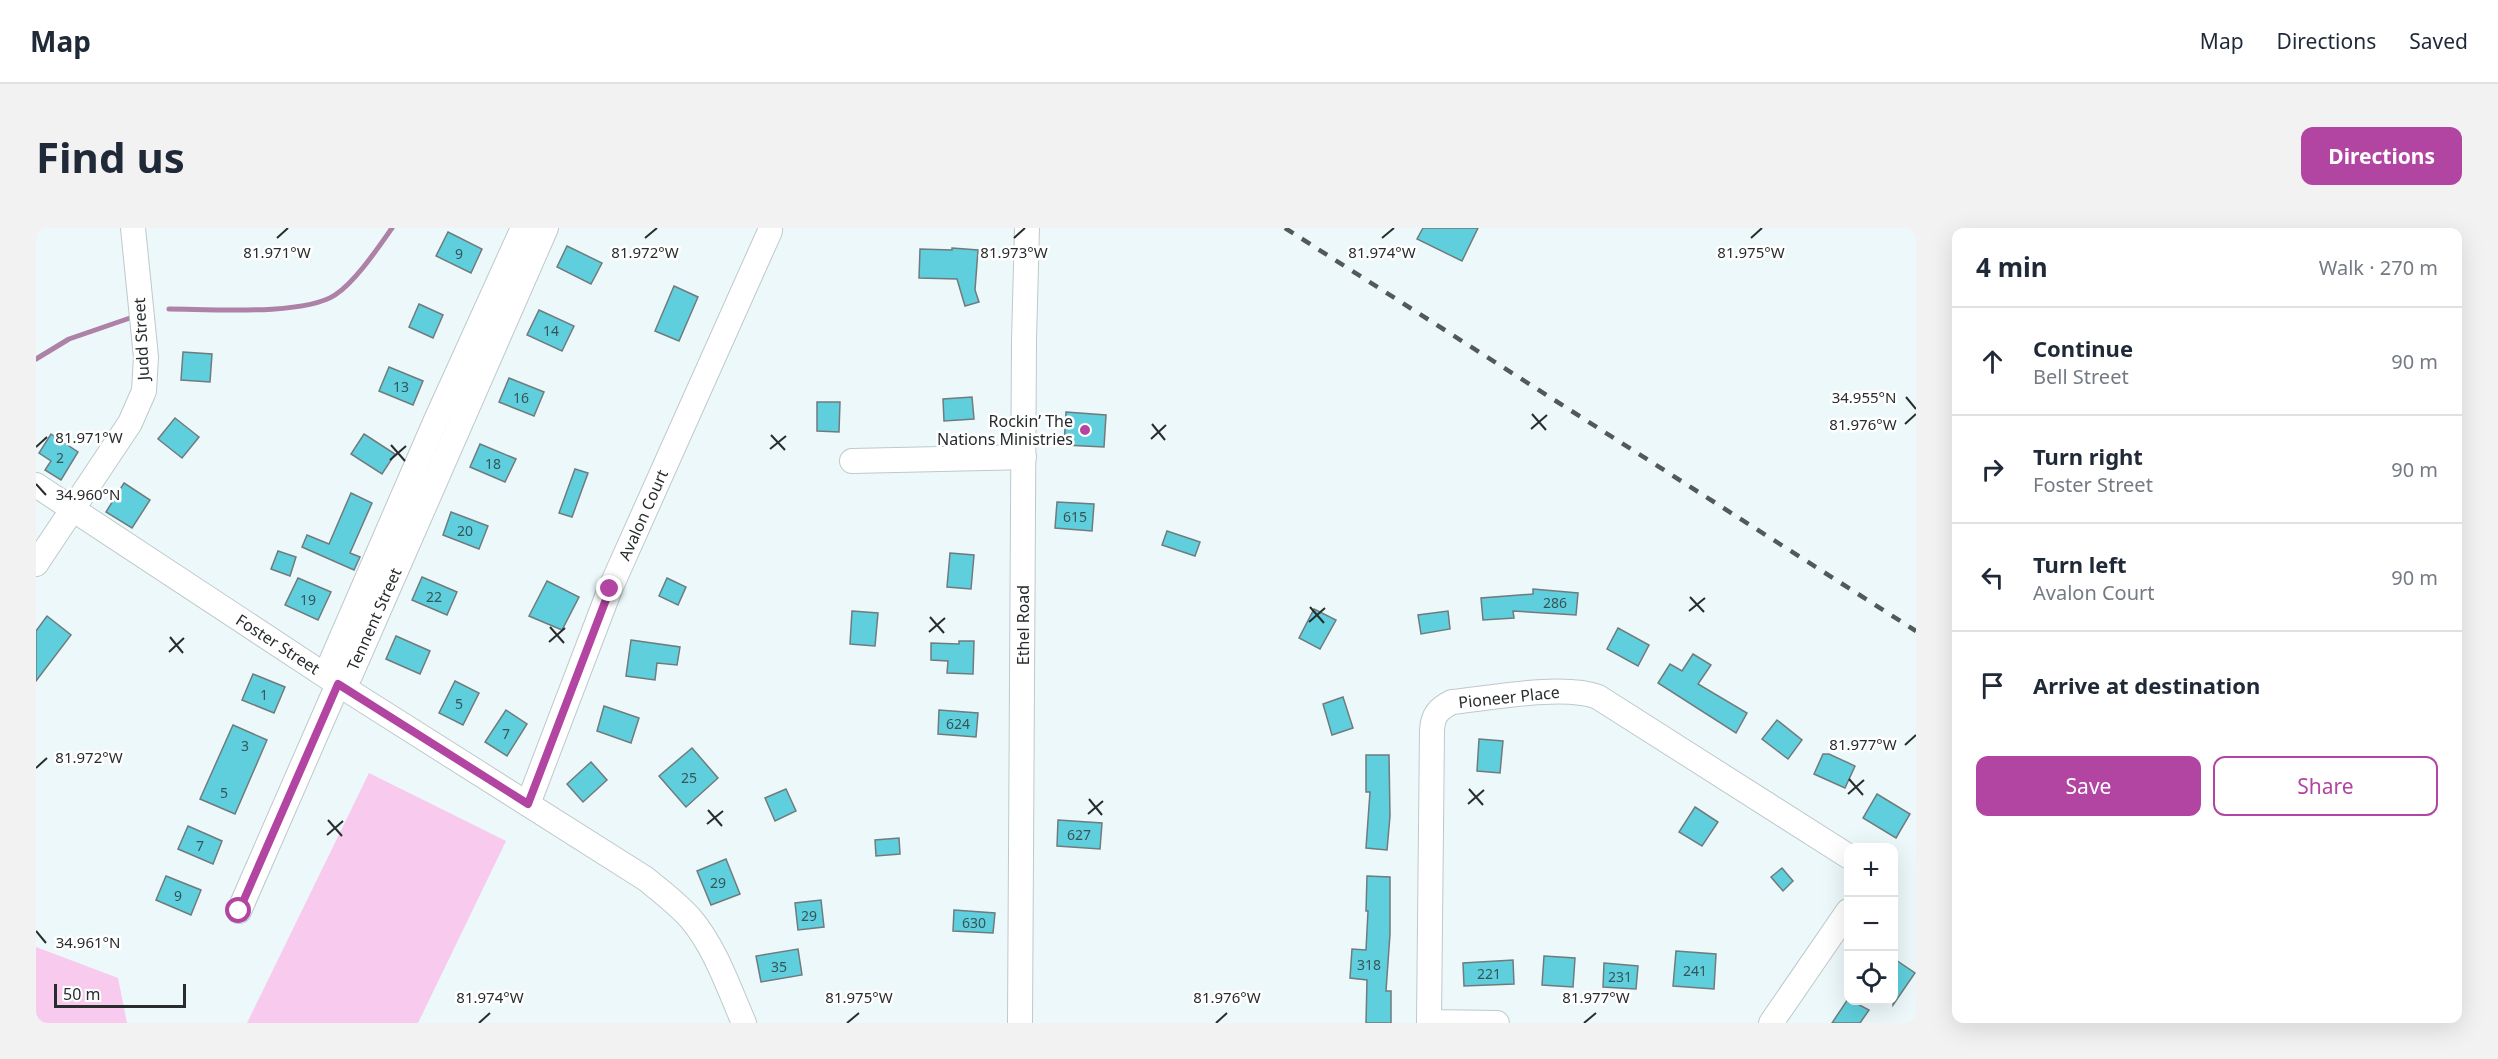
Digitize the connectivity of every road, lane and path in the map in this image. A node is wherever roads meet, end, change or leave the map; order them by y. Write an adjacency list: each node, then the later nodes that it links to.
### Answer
1 (133, 228): 9 (street, Judd Street)
2 (523, 228): 11 (street, Tennent Street)
3 (546, 228): 11 (street, Tennent Street)
4 (1027, 228): 6 (street, Ethel Road)
5 (770, 231): 12 (street, Avalon Court)
6 (1024, 458): 7 (street); 18 (street, Ethel Road)
7 (852, 461)
8 (36, 484): 9 (street, Foster Street)
9 (73, 509): 10 (street, Judd Street); 11 (street, Foster Street)
10 (36, 564)
11 (338, 684): 12 (street, Foster Street); 14 (street)
12 (528, 804): 17 (street, Foster Street)
13 (1844, 853): 16 (street, Pioneer Place)
14 (239, 911)
15 (1844, 917): 20 (street)
16 (1429, 1022): 19 (street, Pioneer Place)
17 (744, 1023)
18 (1020, 1023)
19 (1497, 1023)
20 (1771, 1023)

